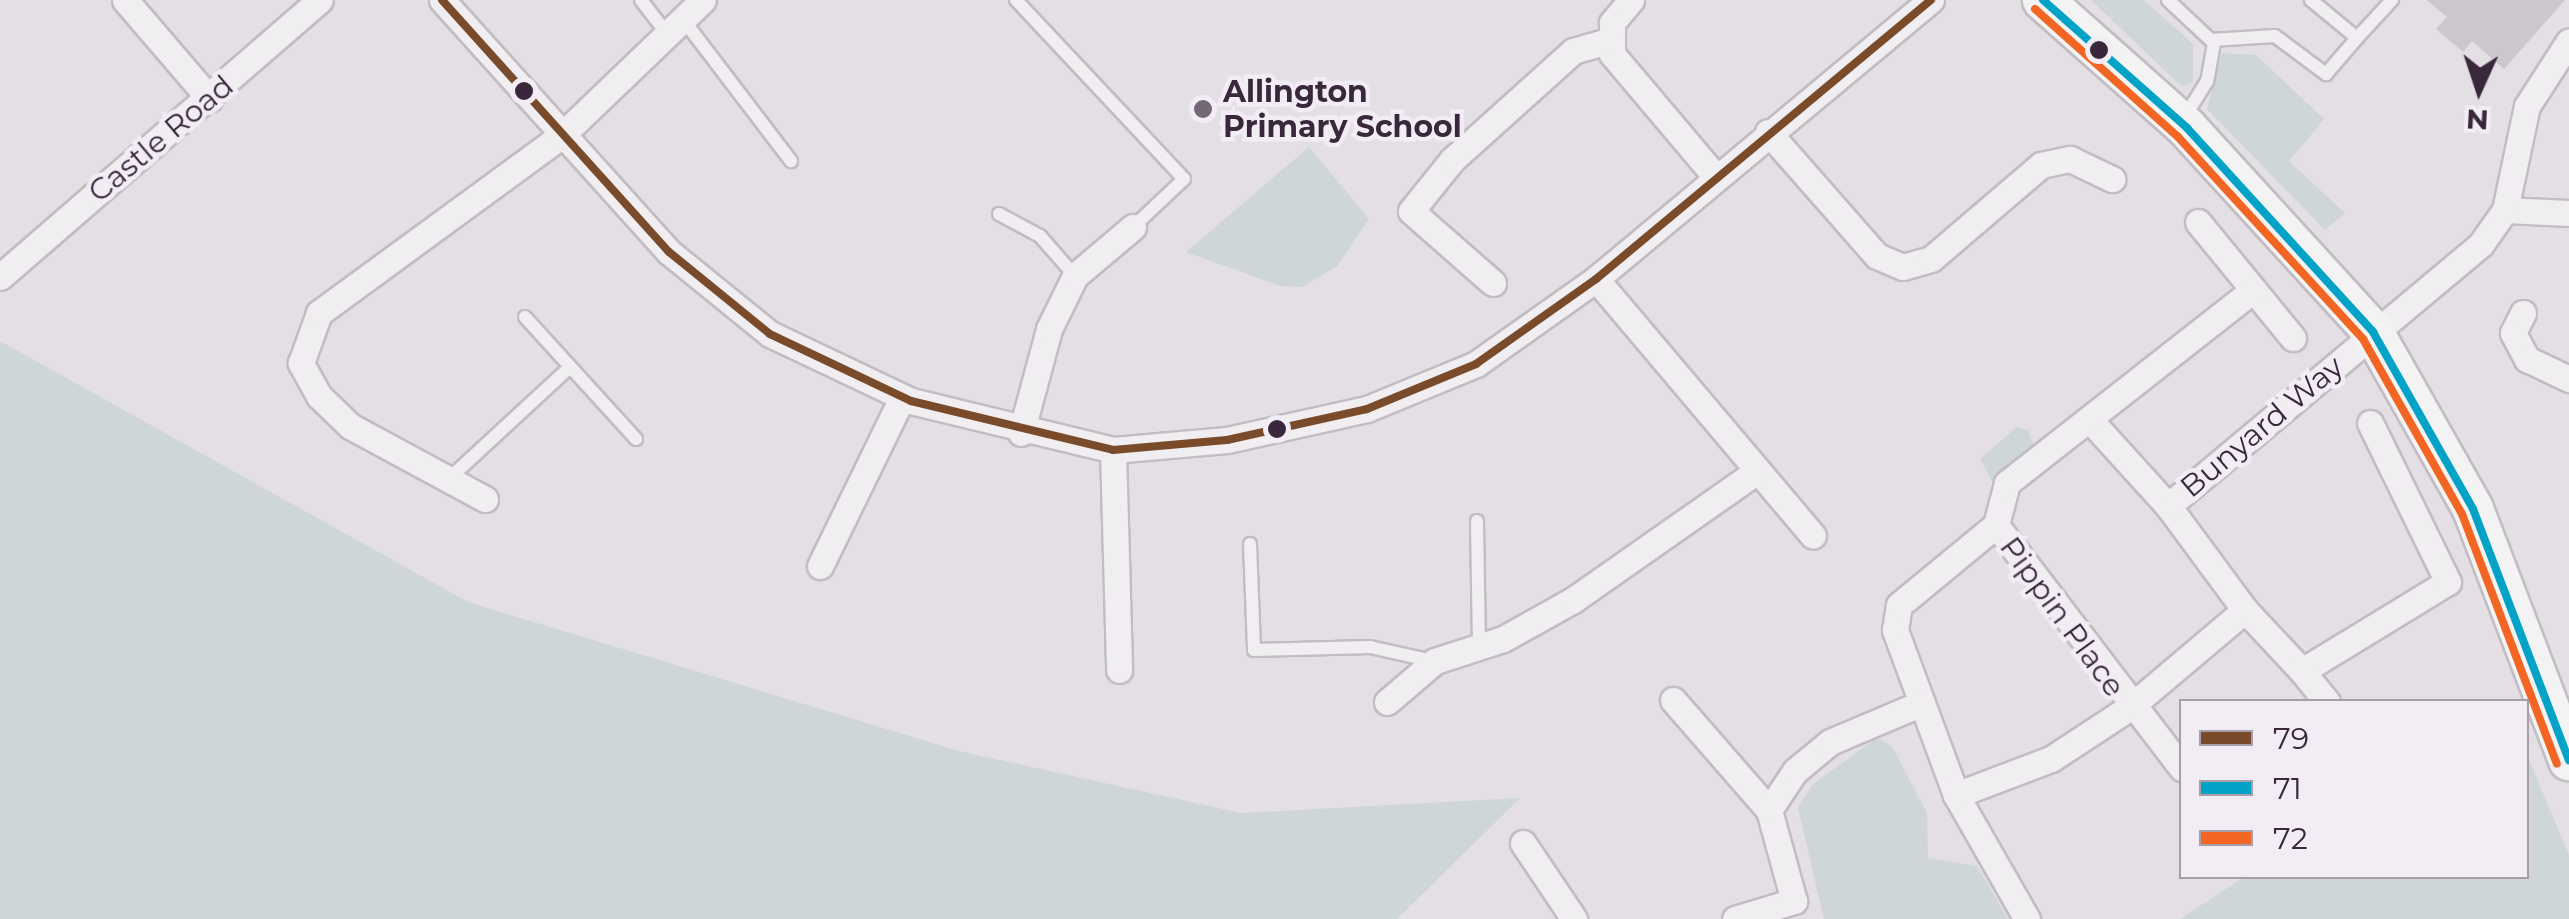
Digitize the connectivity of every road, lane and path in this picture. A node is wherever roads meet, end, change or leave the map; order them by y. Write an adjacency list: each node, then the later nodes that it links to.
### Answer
1 (320, 0): 18 (street, Castle Road)
2 (442, 0): 21 (street)
3 (642, 0): 13 (lane)
4 (703, 0): 13 (street)
5 (1016, 0): 29 (lane)
6 (1632, 0): 16 (street)
7 (1931, 0): 20 (street)
8 (2043, 0): 19 (main road)
9 (2168, 0): 15 (lane)
10 (2311, 0): 14 (lane)
11 (2392, 0): 14 (lane)
12 (133, 3): 18 (street)
13 (677, 28): 21 (street); 22 (lane)
14 (2357, 38): 15 (lane)
15 (2212, 40): 19 (lane)
16 (1609, 41): 23 (street); 33 (street)
17 (2569, 42): 25 (street)
18 (210, 98): 31 (street, Castle Road)
19 (2181, 124): 37 (main road)
20 (1768, 132): 23 (street); 24 (street)
21 (562, 135): 41 (street); 48 (street)
22 (790, 161)
23 (1716, 177): 32 (street)
24 (2112, 179)
25 (2505, 210): 26 (street); 37 (street, Bunyard Way)
26 (2569, 213)
27 (999, 214): 30 (lane)
28 (2198, 222): 34 (street)
29 (1133, 227): 30 (street)
30 (1075, 276): 44 (street)
31 (0, 277)
32 (1596, 279): 46 (street); 47 (street)
33 (1493, 283)
34 (2253, 290): 38 (street); 42 (street)
35 (2523, 313): 40 (street)
36 (525, 317): 39 (lane)
37 (2373, 332): 50 (street, Bunyard Way); 66 (main road)
38 (2293, 338)
39 (570, 367): 45 (lane); 48 (lane)
40 (2569, 380)
41 (902, 398): 44 (street); 55 (street)
42 (2090, 420): 50 (street); 52 (street)
43 (2370, 423): 60 (street)
44 (1021, 433): 46 (street)
45 (636, 439)
46 (1113, 450): 59 (street)
47 (1757, 471): 53 (street); 57 (street)
48 (453, 475): 49 (street)
49 (485, 499)
50 (2168, 506): 56 (street, Bunyard Way)
51 (1477, 521): 57 (lane)
52 (1996, 525): 64 (street); 65 (street, Pippin Place)
53 (1813, 536)
54 (1250, 544): 58 (lane)
55 (820, 566)
56 (2245, 610): 60 (street, Bunyard Way); 65 (street)
57 (1479, 644): 58 (street)
58 (1434, 662): 63 (street)
59 (1120, 670)
60 (2302, 671): 61 (street, Bunyard Way)
61 (2325, 699)
62 (1673, 700): 69 (street)
63 (1387, 702)
64 (1922, 703): 68 (street); 69 (street)
65 (2129, 708): 67 (street, Pippin Place); 68 (street)
66 (2569, 760)
67 (2179, 765)
68 (1956, 795): 74 (street)
69 (1768, 810): 71 (street)
70 (1524, 843): 72 (street)
71 (1798, 910): 73 (street)
72 (1574, 919)
73 (1736, 919)
74 (2027, 919)

